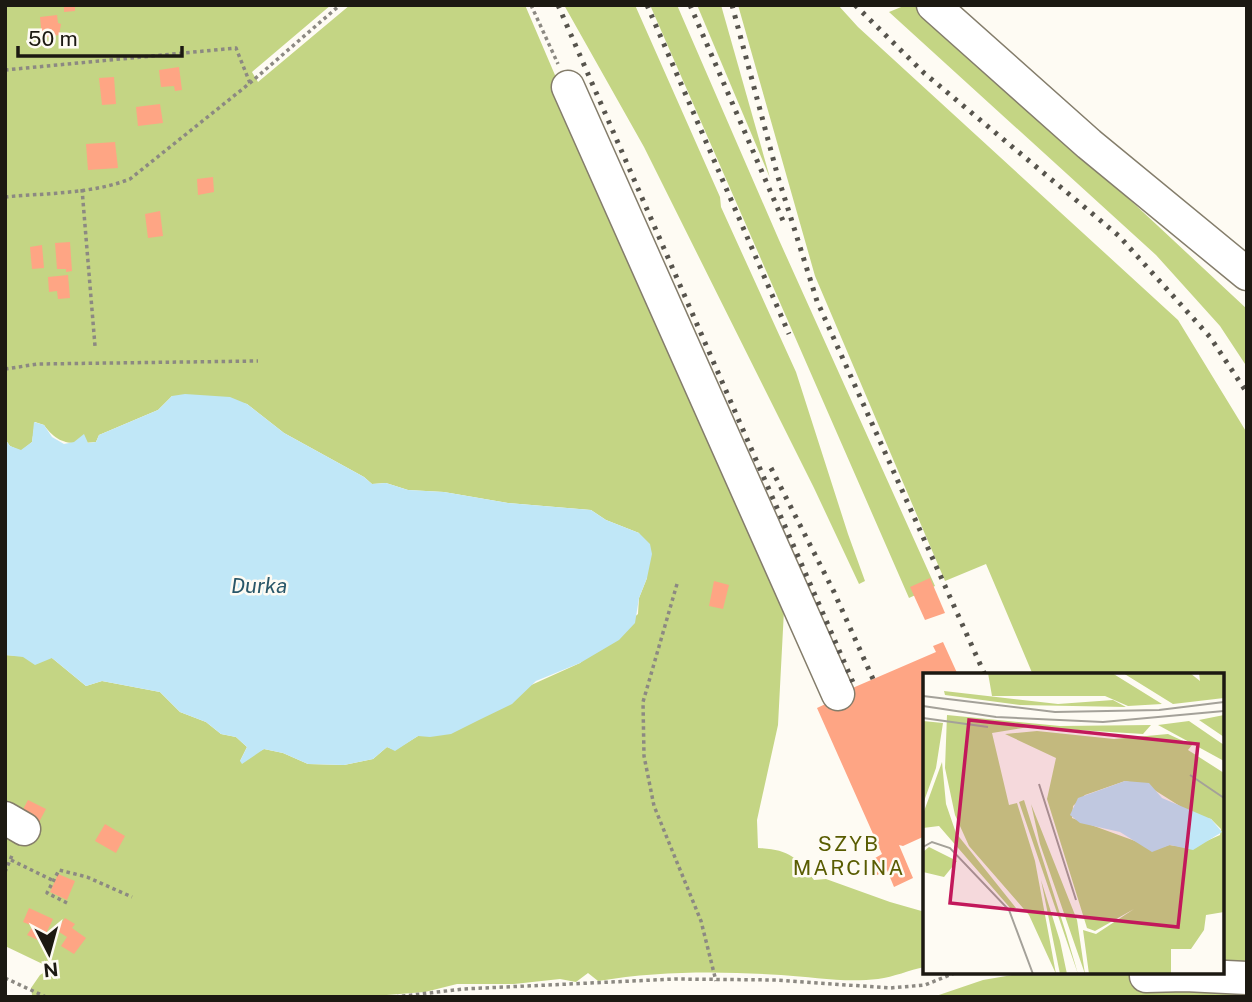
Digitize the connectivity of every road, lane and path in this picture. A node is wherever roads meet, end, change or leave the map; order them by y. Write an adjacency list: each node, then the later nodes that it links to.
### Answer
1 (340, 5): 5 (path)
2 (531, 5): 6 (path)
3 (933, 5): 9 (lane)
4 (5, 70): 5 (path)
5 (250, 83): 7 (path)
6 (568, 87): 14 (lane)
7 (82, 189): 8 (path); 10 (path)
8 (5, 197)
9 (1247, 275)
10 (95, 346)
11 (258, 361): 12 (path)
12 (5, 369)
13 (677, 584): 23 (path)
14 (838, 694)
15 (11, 860): 16 (path)
16 (52, 880): 17 (path); 18 (path)
17 (132, 897)
18 (67, 903)
19 (952, 974): 23 (path)
20 (1146, 976): 22 (lane)
21 (5, 978): 24 (path)
22 (1247, 978)
23 (716, 981): 25 (path)
24 (46, 997)
25 (395, 997)

